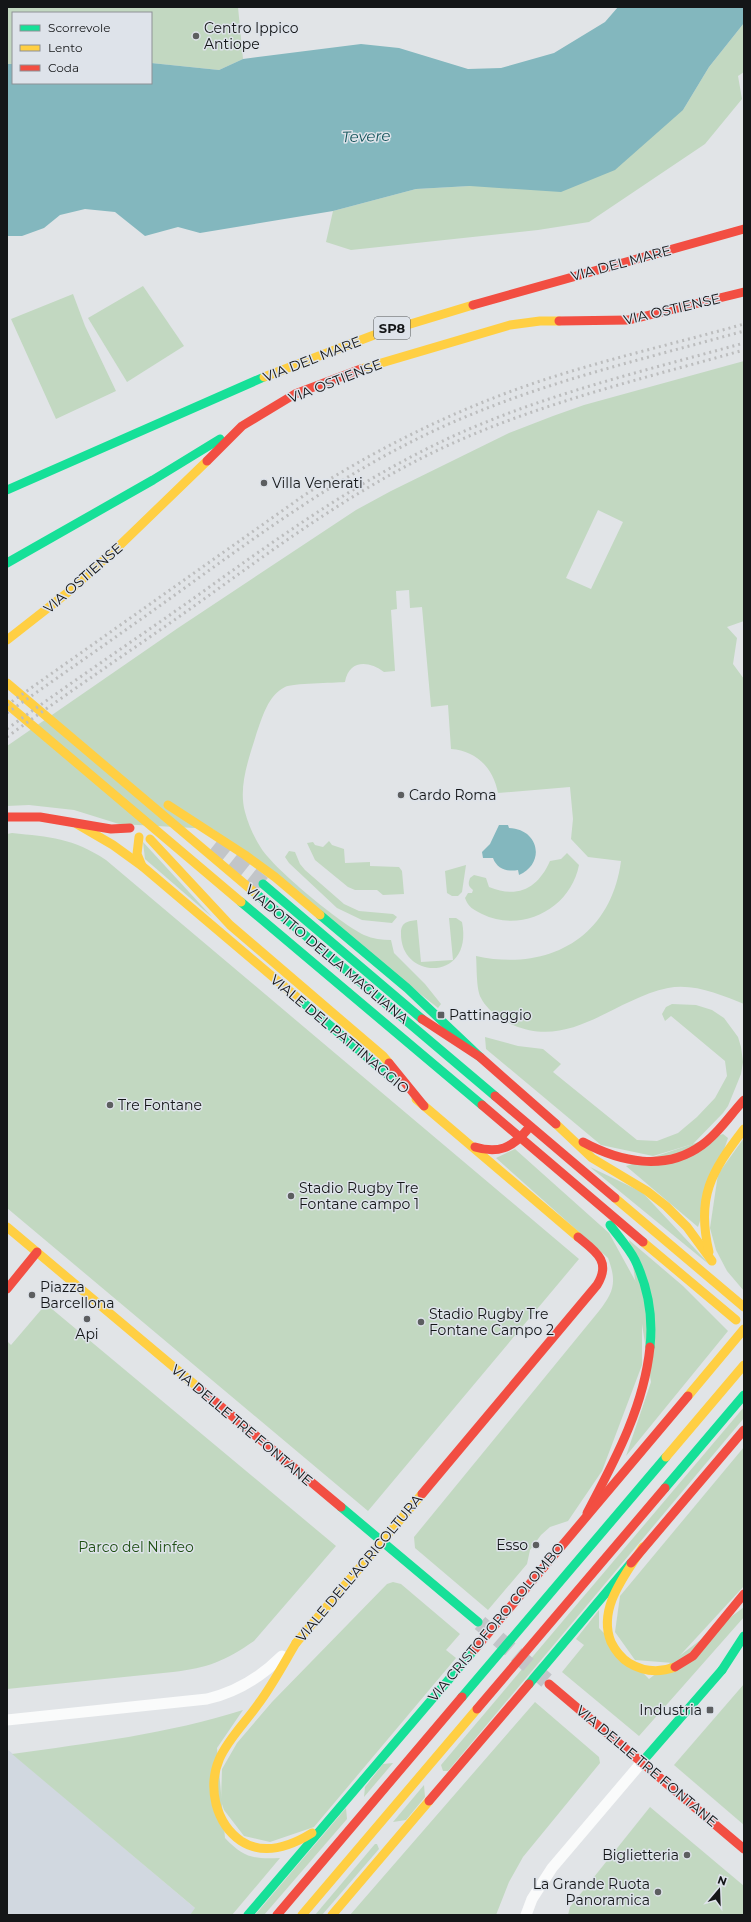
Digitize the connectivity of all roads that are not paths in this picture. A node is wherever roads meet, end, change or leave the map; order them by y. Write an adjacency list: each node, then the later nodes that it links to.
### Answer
1 (744, 229): 4 (main road, VIA DEL MARE / SP8)
2 (744, 292): 3 (main road, VIA OSTIENSE)
3 (242, 426): 5 (main road); 6 (main road, VIA OSTIENSE)
4 (7, 490)
5 (7, 564)
6 (7, 640)
7 (7, 683): 9 (main road, VIADOTTO DELLA MAGLIANA)
8 (7, 704): 10 (main road, VIADOTTO DELLA MAGLIANA)
9 (100, 761): 17 (main road); 30 (main road, VIADOTTO DELLA MAGLIANA)
10 (111, 792): 19 (main road); 24 (main road, VIADOTTO DELLA MAGLIANA)
11 (7, 817): 12 (main road, VIALE DEL PATTINAGGIO)
12 (77, 824): 13 (main road, VIALE DEL PATTINAGGIO); 15 (main road, VIALE DEL PATTINAGGIO)
13 (130, 828)
14 (139, 837): 15 (main road)
15 (142, 866): 19 (main road, VIALE DEL PATTINAGGIO)
16 (263, 884): 17 (main road)
17 (480, 1057): 20 (main road)
18 (744, 1100): 21 (main road)
19 (424, 1106): 23 (main road, VIALE DEL PATTINAGGIO)
20 (538, 1109): 21 (main road); 23 (main road)
21 (556, 1124): 28 (main road)
22 (744, 1129): 28 (main road)
23 (471, 1146): 27 (main road, VIALE DEL PATTINAGGIO)
24 (575, 1185): 31 (main road, VIADOTTO DELLA MAGLIANA); 37 (main road)
25 (7, 1227): 26 (main road, VIA DELLE TRE FONTANE)
26 (37, 1252): 29 (main road); 39 (main road, VIA DELLE TRE FONTANE)
27 (597, 1253): 39 (main road, VIALE DELL'AGRICOLTURA)
28 (712, 1261): 30 (main road)
29 (7, 1289)
30 (741, 1305)
31 (736, 1320)
32 (744, 1329): 37 (main road, VIA CRISTOFORO COLOMBO)
33 (744, 1365): 36 (main road, VIA CRISTOFORO COLOMBO)
34 (744, 1395): 52 (main road)
35 (744, 1430): 40 (main road)
36 (624, 1504): 38 (main road); 50 (main road, VIA CRISTOFORO COLOMBO)
37 (587, 1514): 38 (main road, VIA CRISTOFORO COLOMBO)
38 (576, 1527): 49 (main road, VIA CRISTOFORO COLOMBO)
39 (382, 1542): 42 (main road, VIA DELLE TRE FONTANE); 44 (main road, VIALE DELL'AGRICOLTURA)
40 (643, 1547): 41 (main road); 53 (main road)
41 (744, 1594)
42 (478, 1622)
43 (744, 1636): 46 (main road)
44 (296, 1643): 48 (street, VIALE DELL'AGRICOLTURA); 56 (main road)
45 (744, 1652): 46 (main road)
46 (722, 1670): 51 (main road)
47 (550, 1684): 51 (main road, VIA DELLE TRE FONTANE)
48 (7, 1720)
49 (387, 1752): 50 (main road); 54 (main road, VIA CRISTOFORO COLOMBO)
50 (415, 1752): 55 (main road, VIA CRISTOFORO COLOMBO)
51 (642, 1762): 59 (main road, VIA DELLE TRE FONTANE); 64 (street)
52 (431, 1764): 53 (main road); 58 (main road)
53 (437, 1792): 57 (main road)
54 (354, 1793): 55 (main road); 56 (main road, VIA CRISTOFORO COLOMBO)
55 (358, 1820): 61 (main road, VIA CRISTOFORO COLOMBO)
56 (329, 1821): 60 (main road, VIA CRISTOFORO COLOMBO)
57 (404, 1831): 58 (main road); 63 (main road)
58 (373, 1832): 62 (main road)
59 (744, 1849)
60 (248, 1915)
61 (276, 1915)
62 (302, 1915)
63 (332, 1915)
64 (526, 1915)

